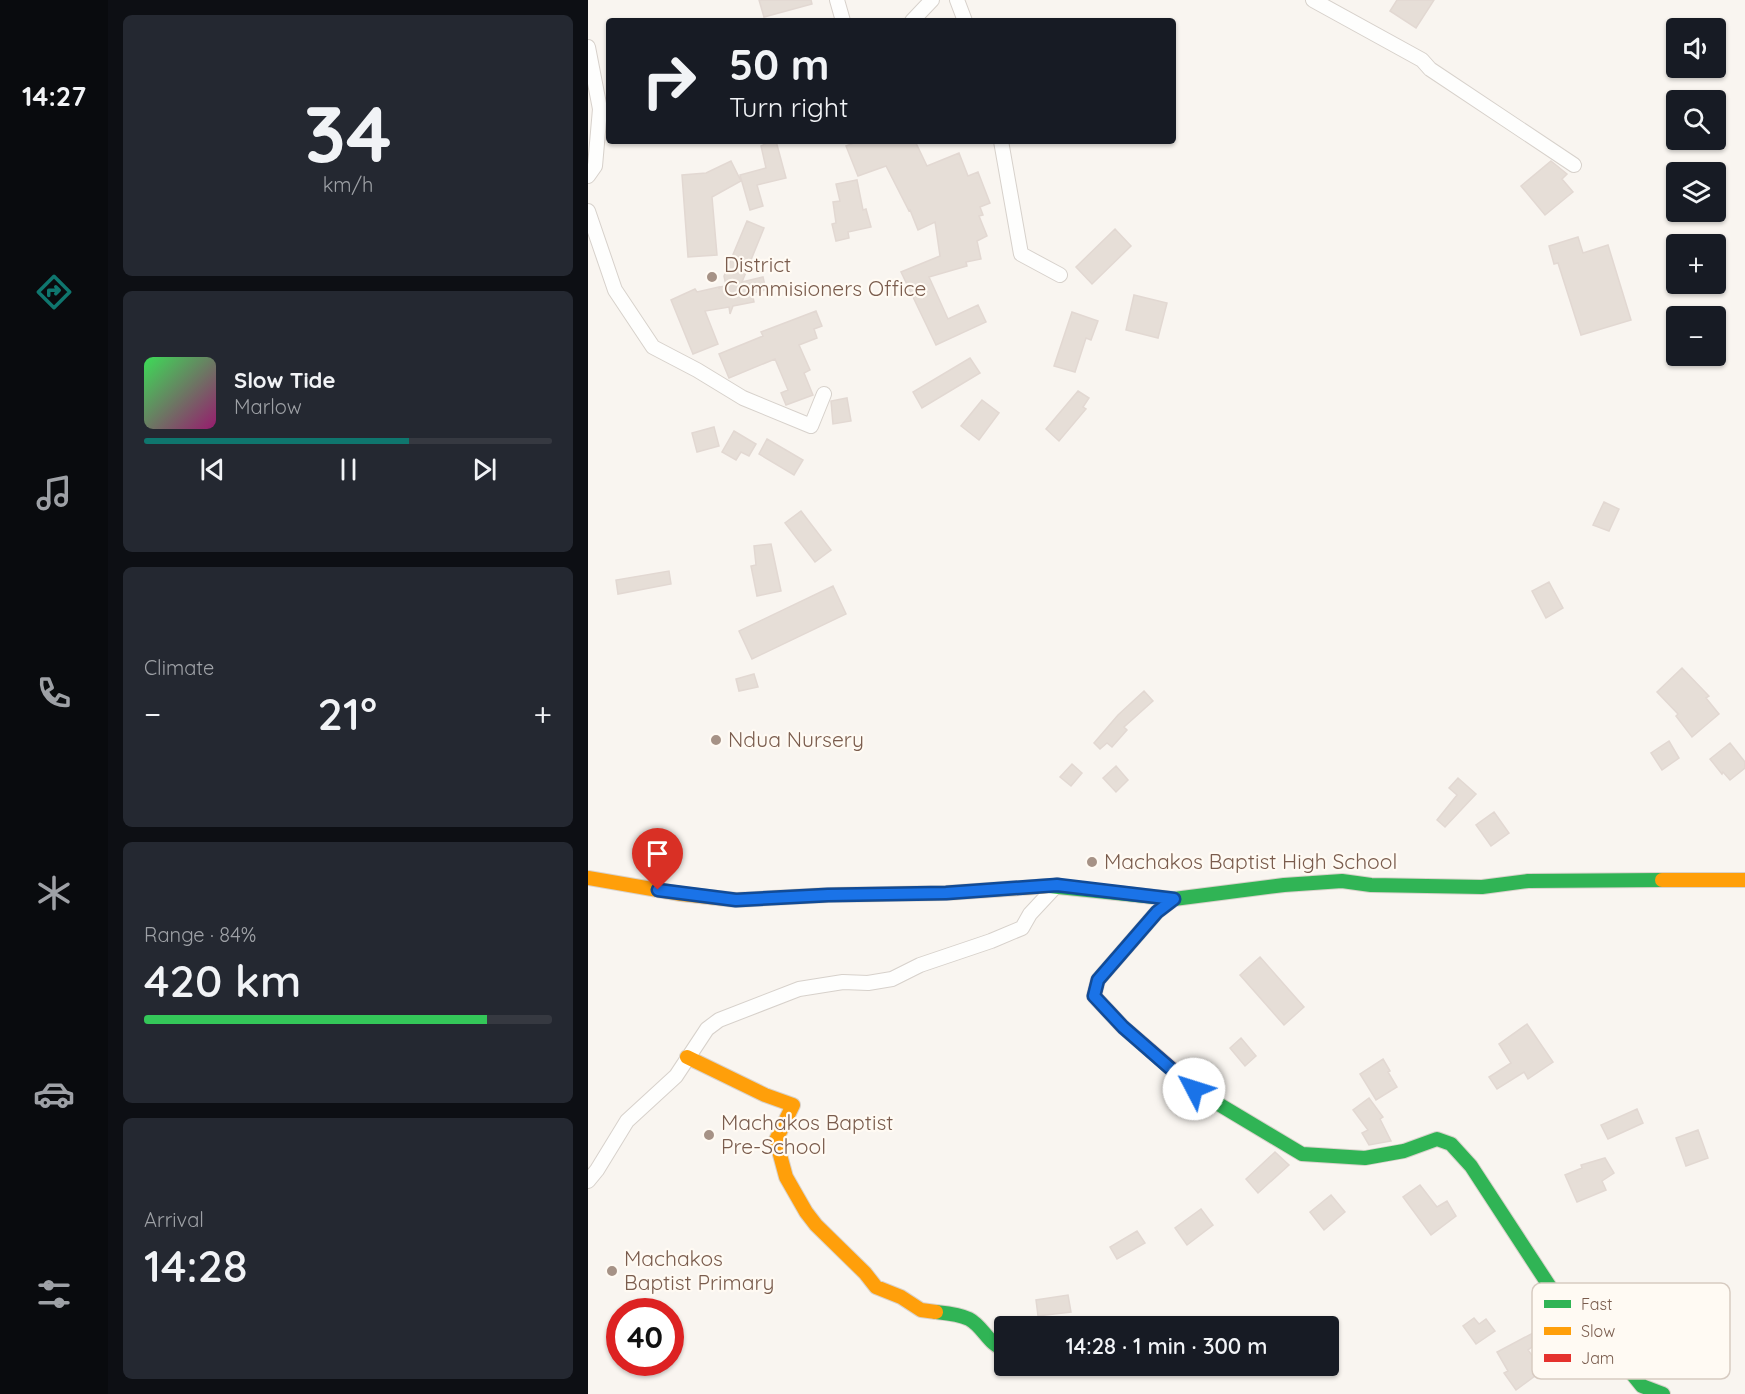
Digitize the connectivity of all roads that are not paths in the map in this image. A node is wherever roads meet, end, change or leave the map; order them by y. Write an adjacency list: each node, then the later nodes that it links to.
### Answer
1 (837, 0): 5 (street)
2 (932, 0): 6 (street)
3 (957, 0): 7 (street)
4 (1313, 0): 11 (street)
5 (842, 18)
6 (915, 18)
7 (964, 18)
8 (588, 48): 9 (street)
9 (599, 110): 12 (street)
10 (1002, 144): 14 (street)
11 (1574, 165)
12 (588, 176)
13 (588, 211): 15 (street)
14 (1060, 275)
15 (824, 394)
16 (588, 878): 18 (street)
17 (1745, 880): 19 (street)
18 (1057, 885): 19 (street); 20 (street)
19 (1174, 899): 22 (street)
20 (687, 1057): 21 (street); 23 (street)
21 (588, 1180)
22 (1548, 1283)
23 (994, 1342)
24 (1636, 1379): 25 (street)
25 (1664, 1394)

